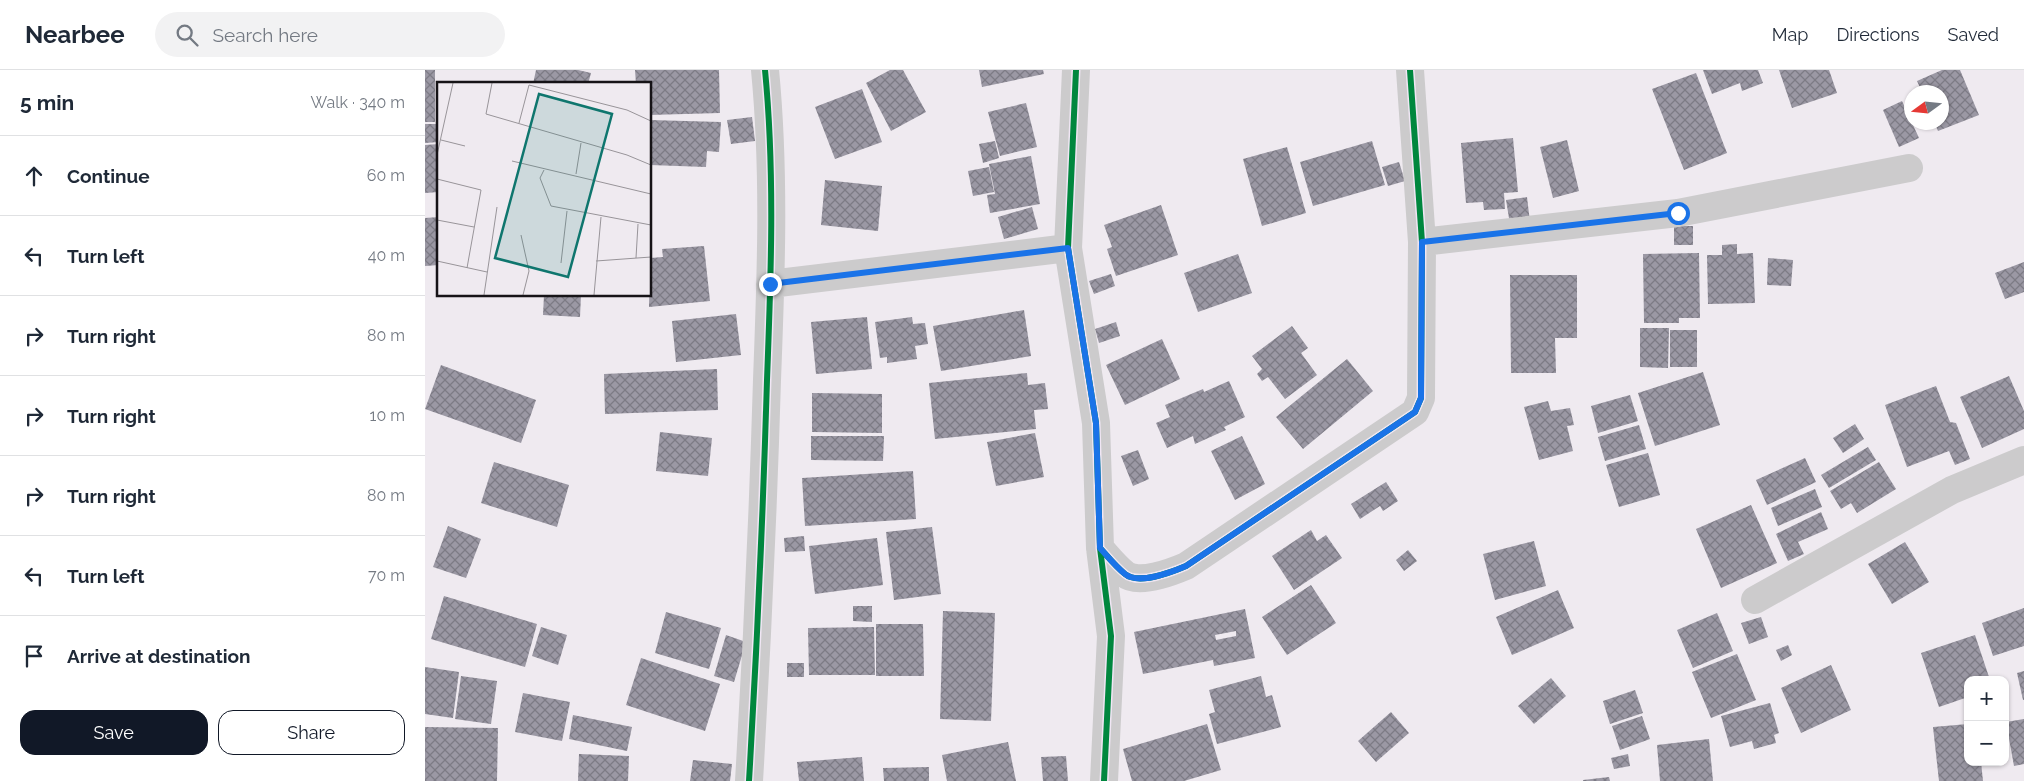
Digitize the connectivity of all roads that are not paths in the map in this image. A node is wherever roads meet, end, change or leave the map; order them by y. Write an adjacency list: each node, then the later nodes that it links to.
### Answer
1 (765, 70): 7 (street)
2 (1076, 70): 6 (street)
3 (1410, 70): 5 (street)
4 (1909, 168): 5 (street)
5 (1422, 242): 9 (street)
6 (1068, 248): 7 (street); 9 (street)
7 (770, 284): 11 (street)
8 (2024, 460): 10 (street)
9 (1100, 548): 12 (street)
10 (1755, 600)
11 (749, 781)
12 (1104, 781)

